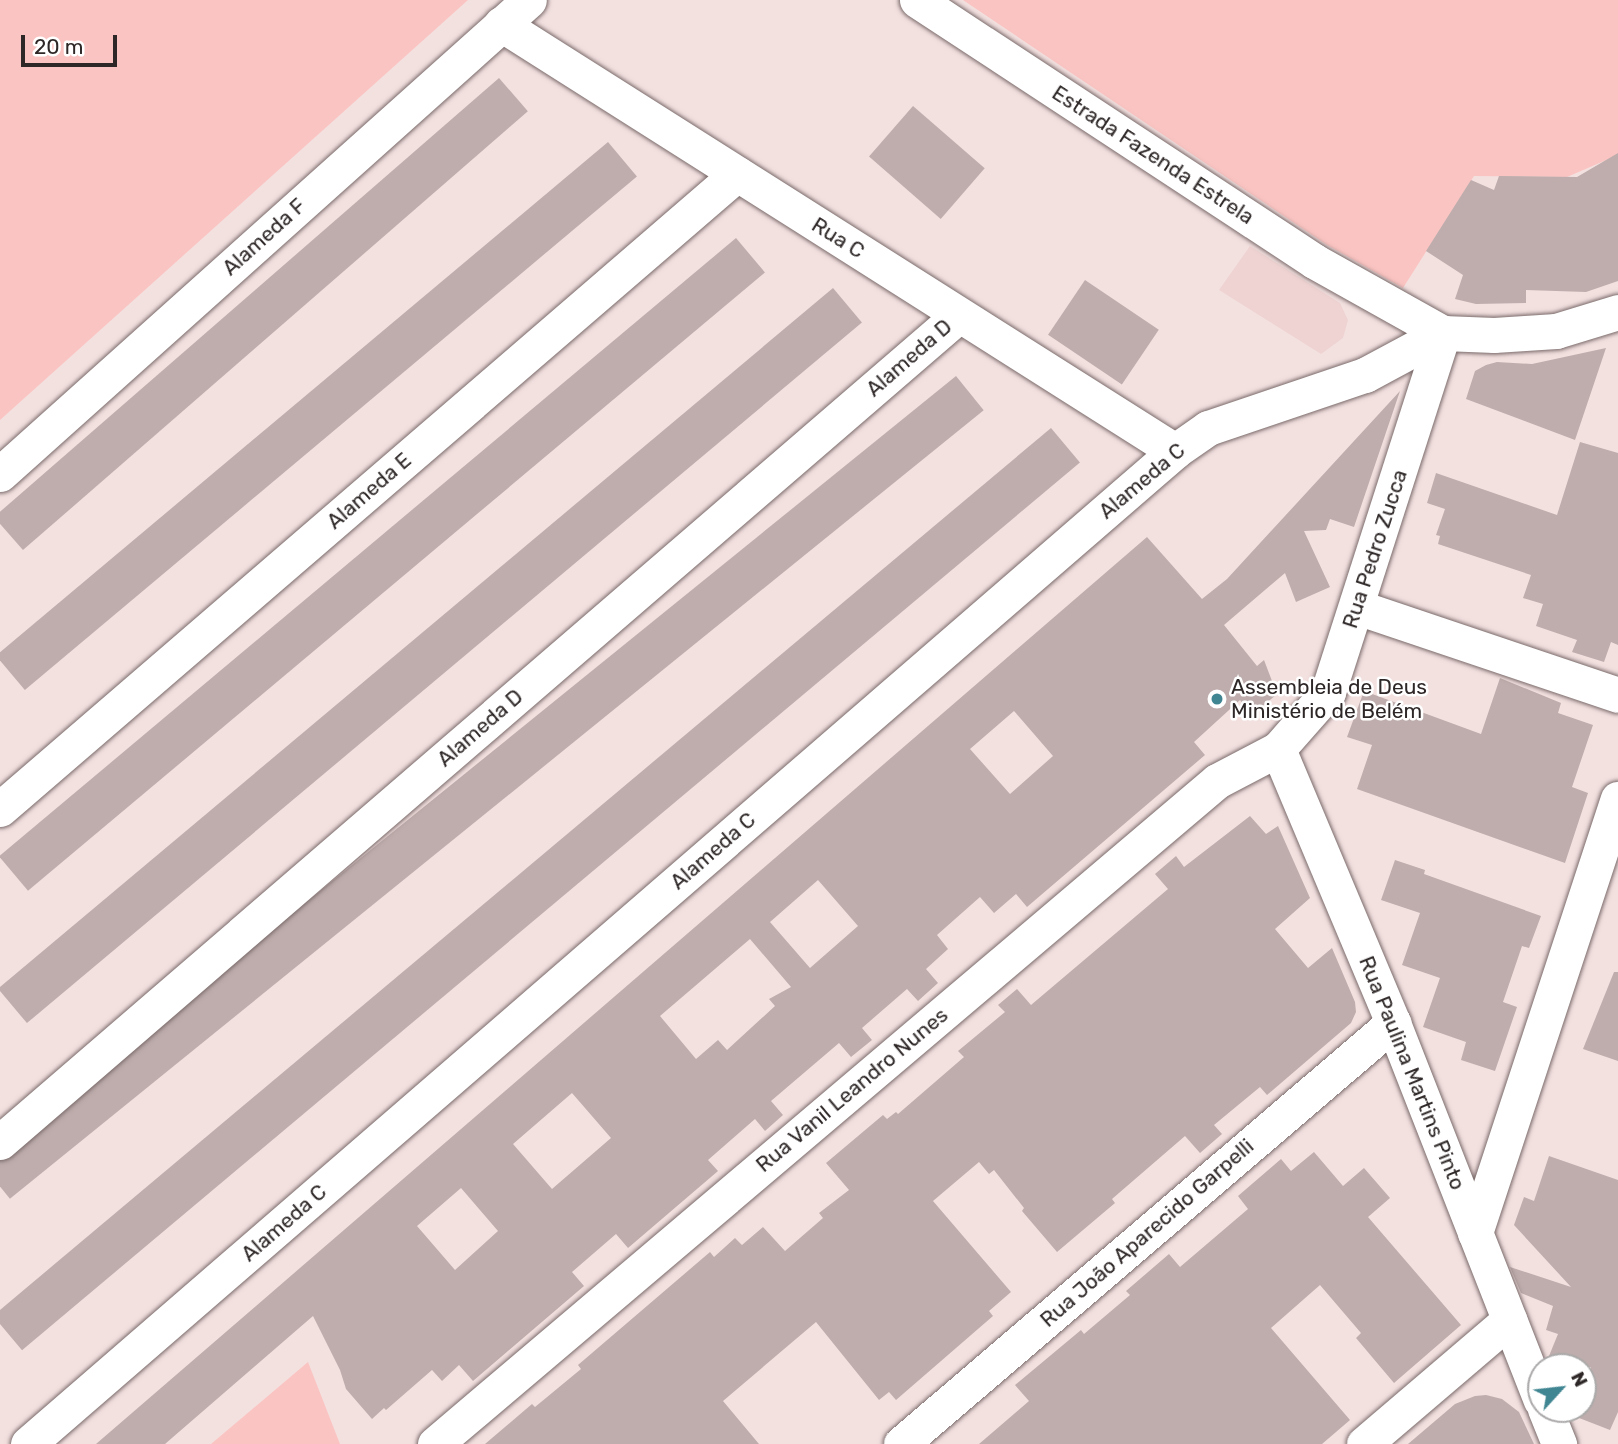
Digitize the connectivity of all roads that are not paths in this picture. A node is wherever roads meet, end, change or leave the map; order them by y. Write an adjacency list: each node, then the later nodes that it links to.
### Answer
1 (528, 0): 3 (street, Alameda F)
2 (917, 0): 7 (street, Estrada Fazenda Estrela)
3 (501, 24): 4 (street, Rua C); 9 (street, Alameda F)
4 (737, 174): 6 (street, Rua C); 14 (street, Alameda E)
5 (1618, 312): 7 (street)
6 (959, 314): 8 (street, Rua C); 16 (street, Alameda D)
7 (1443, 333): 8 (street, Alameda C); 10 (street, Rua Pedro Zucca)
8 (1175, 451): 21 (street, Alameda C)
9 (0, 474)
10 (1357, 607): 11 (street); 12 (street, Rua Pedro Zucca)
11 (1618, 695)
12 (1278, 749): 15 (street, Rua Paulina Martins Pinto); 22 (street, Rua Vanil Leandro Nunes)
13 (1618, 799): 17 (street)
14 (0, 809)
15 (1393, 1023): 17 (street, Rua Paulina Martins Pinto); 23 (street, Rua João Aparecido Garpelli)
16 (0, 1142)
17 (1475, 1233): 18 (street, Rua Paulina Martins Pinto)
18 (1509, 1320): 19 (street, Rua Paulina Martins Pinto); 24 (street)
19 (1527, 1365)
20 (1551, 1423): 25 (street)
21 (28, 1444)
22 (435, 1444)
23 (901, 1444)
24 (1364, 1444)
25 (1559, 1444)

